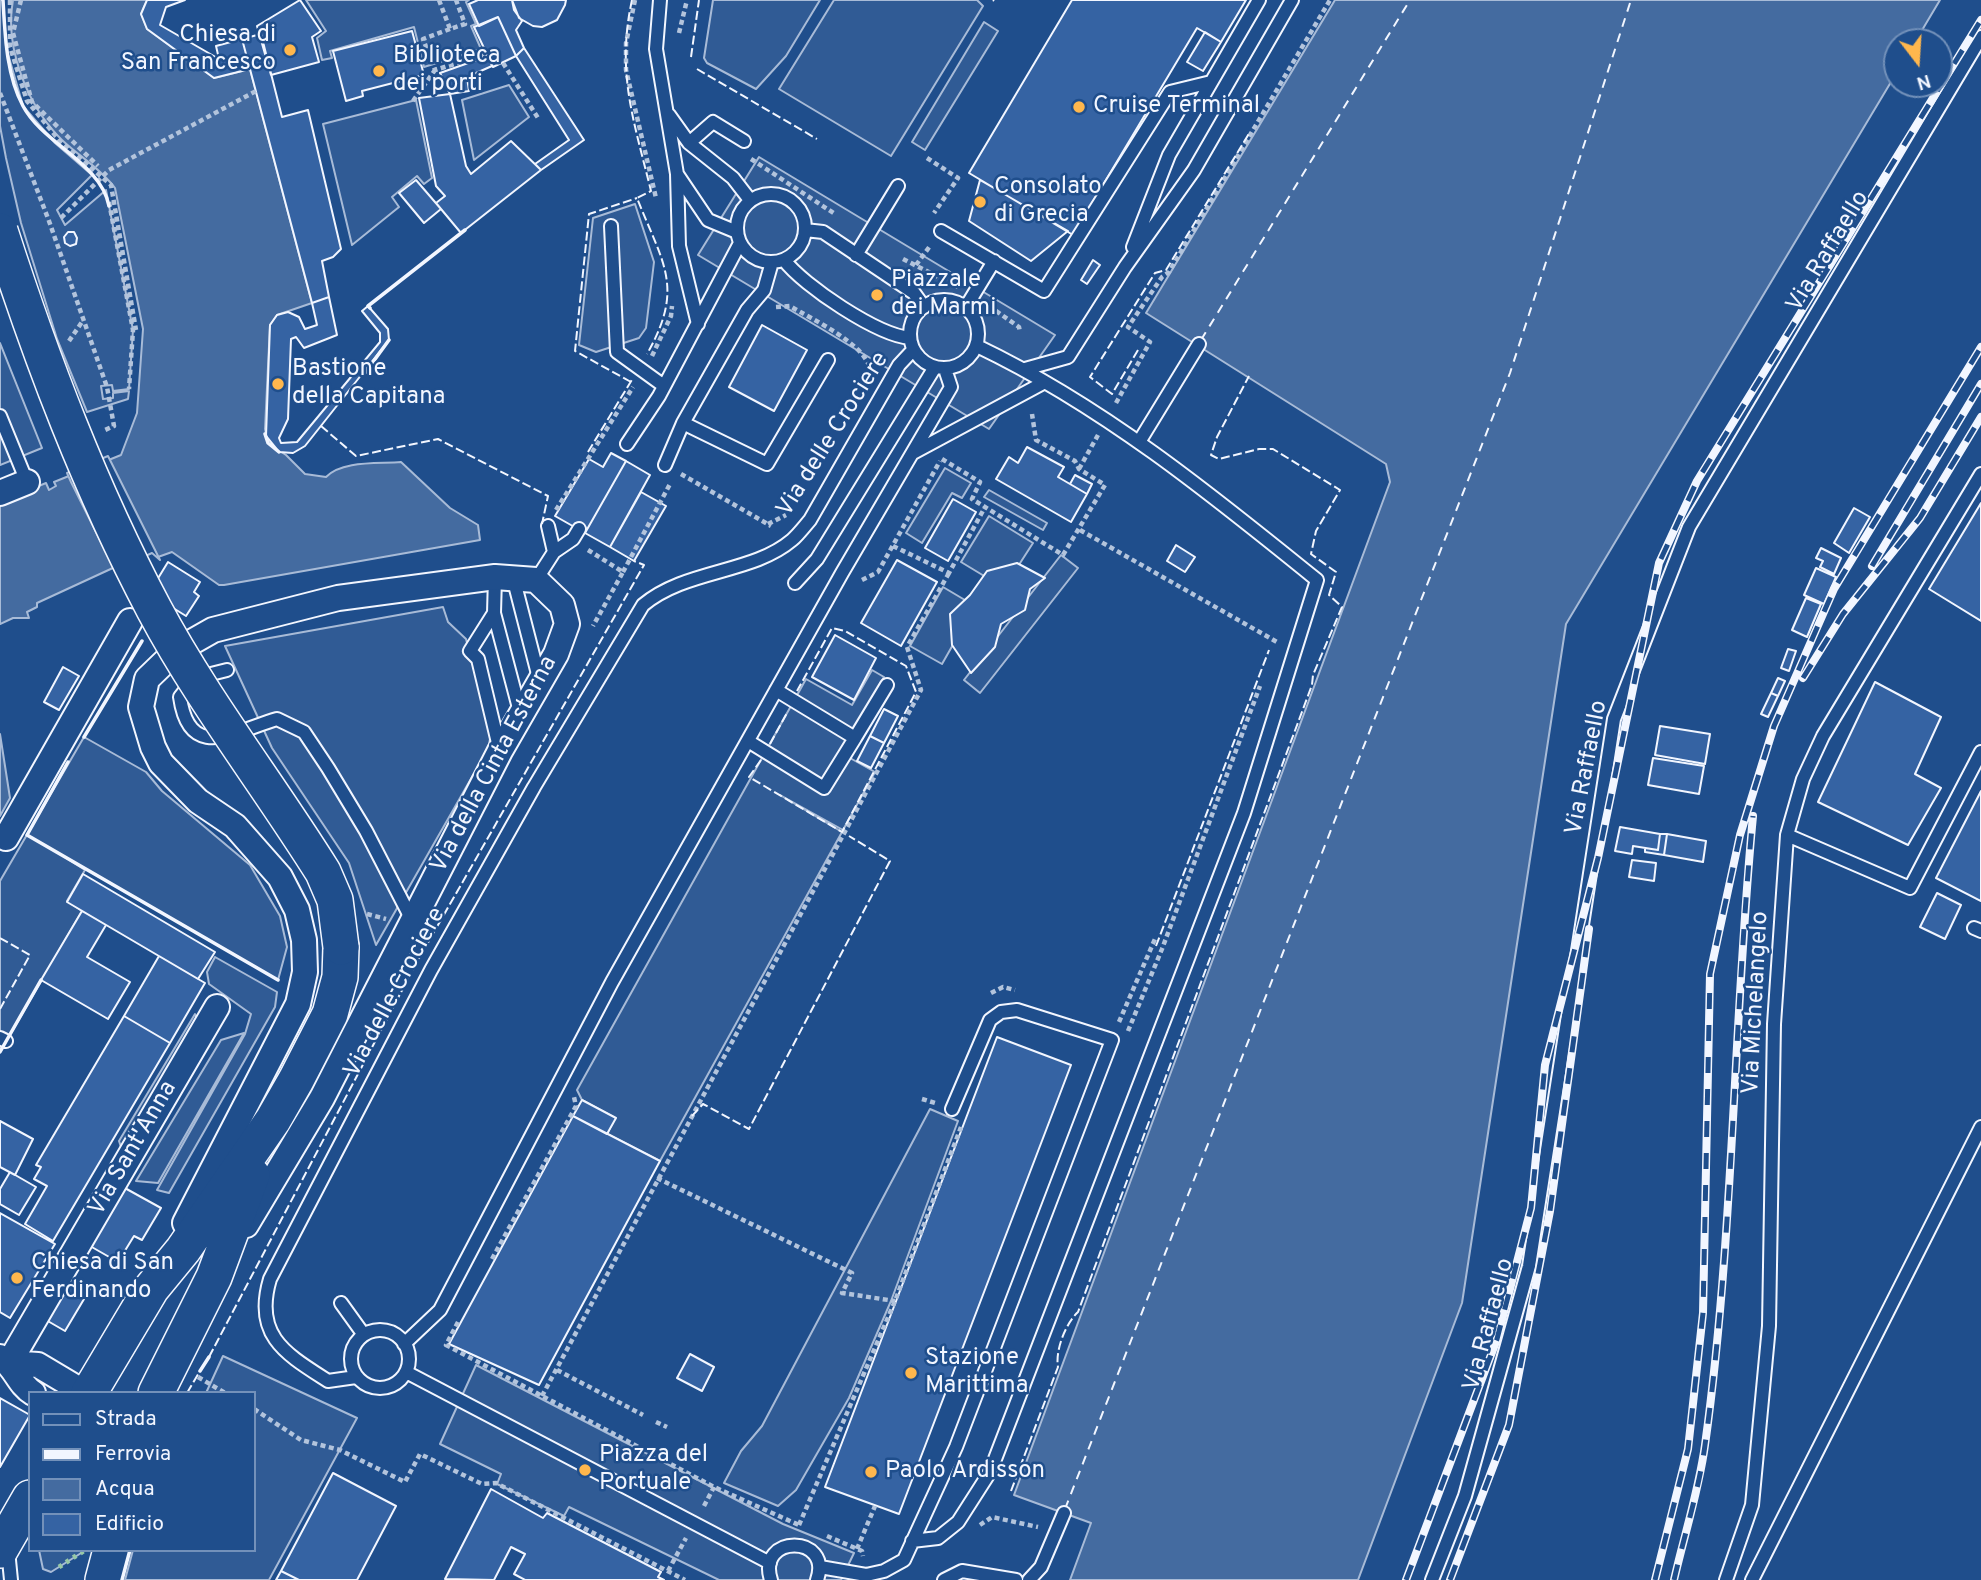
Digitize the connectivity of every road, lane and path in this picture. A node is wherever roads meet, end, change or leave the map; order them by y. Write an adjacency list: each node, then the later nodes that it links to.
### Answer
1 (10, 0): 27 (path)
2 (21, 0): 25 (path)
3 (439, 0): 10 (path)
4 (456, 0): 10 (path)
5 (660, 0): 20 (lane)
6 (687, 0): 12 (path)
7 (1259, 0): 16 (lane)
8 (1292, 0): 41 (lane)
9 (1330, 0): 61 (path)
10 (450, 29): 15 (path)
11 (1981, 37): 151 (lane, Via Raffaello)
12 (679, 44)
13 (486, 54): 15 (path)
14 (503, 63): 21 (path)
15 (435, 70): 19 (path)
16 (1211, 82): 39 (lane); 41 (lane)
17 (256, 91): 27 (path)
18 (0, 93): 45 (path)
19 (414, 101)
20 (666, 111): 23 (lane); 26 (lane)
21 (538, 118)
22 (744, 141): 23 (lane)
23 (689, 144): 29 (lane)
24 (927, 158): 35 (path)
25 (98, 166)
26 (677, 174): 36 (lane); 46 (lane)
27 (102, 177): 31 (path); 48 (path)
28 (898, 186): 37 (lane)
29 (750, 200): 33 (lane); 36 (lane)
30 (109, 202): 58 (path)
31 (61, 218)
32 (611, 226): 57 (lane)
33 (806, 230): 37 (lane); 38 (lane)
34 (0, 231): 103 (main road, Via della Cinta Esterna, bridge)
35 (941, 232): 39 (lane); 40 (path)
36 (738, 237): 38 (lane); 46 (lane)
37 (856, 255): 42 (lane)
38 (778, 261): 44 (lane); 62 (lane)
39 (994, 261): 43 (lane)
40 (916, 265)
41 (1125, 267): 55 (lane)
42 (924, 307): 43 (lane); 50 (lane)
43 (965, 307): 52 (lane)
44 (859, 316): 49 (path); 50 (lane)
45 (82, 322): 47 (path); 63 (path)
46 (698, 324): 57 (lane)
47 (75, 330)
48 (136, 330)
49 (844, 339)
50 (912, 344): 54 (lane); 117 (lane, Via delle Crociere)
51 (1199, 344): 64 (lane)
52 (977, 346): 54 (lane); 55 (lane)
53 (828, 360): 62 (lane)
54 (940, 368): 66 (lane); 82 (lane)
55 (1025, 369): 56 (lane)
56 (1045, 382): 61 (lane); 66 (lane)
57 (664, 386): 65 (lane)
58 (129, 389)
59 (1031, 414): 69 (path)
60 (0, 416): 71 (lane)
61 (1106, 422): 64 (lane); 69 (path)
62 (683, 423): 68 (lane)
63 (108, 428)
64 (1139, 442): 136 (lane)
65 (626, 444)
66 (913, 453): 90 (lane)
67 (941, 458): 73 (path)
68 (671, 469): 79 (path)
69 (1079, 469): 76 (path)
70 (1981, 474): 96 (lane, Via Michelangelo)
71 (27, 482): 72 (street)
72 (0, 493)
73 (985, 507): 76 (path); 80 (path)
74 (548, 526): 78 (lane)
75 (579, 529): 78 (lane)
76 (1080, 530): 85 (path)
77 (893, 545): 80 (path)
78 (554, 552): 81 (lane)
79 (623, 572)
80 (949, 573): 105 (path)
81 (515, 578): 83 (lane); 88 (lane); 88 (street, Via della Cinta Esterna); 107 (street, Via della Cinta Esterna)
82 (796, 583)
83 (494, 613): 91 (lane); 94 (lane)
84 (130, 621): 97 (street)
85 (1272, 654)
86 (227, 670): 98 (lane)
87 (1263, 679): 100 (path)
88 (540, 682): 91 (street, Via della Cinta Esterna)
89 (887, 685): 92 (lane)
90 (776, 690): 92 (lane); 93 (lane)
91 (521, 715): 94 (street, Via della Cinta Esterna)
92 (855, 738): 93 (lane)
93 (748, 741): 112 (lane)
94 (500, 751): 98 (street, Via della Cinta Esterna)
95 (1981, 752): 96 (lane)
96 (1787, 835): 152 (lane, Via Michelangelo)
97 (3, 843)
98 (412, 920): 106 (street, Via della Cinta Esterna)
99 (217, 1007): 113 (street, Via Sant'Anna)
100 (1126, 1035)
101 (922, 1099): 102 (path)
102 (952, 1109): 108 (path); 136 (lane)
103 (273, 1120): 106 (main road, Via della Cinta Esterna); 107 (main road, Via della Cinta Esterna)
104 (1981, 1127): 153 (lane)
105 (657, 1178): 108 (path); 115 (path)
106 (214, 1277): 114 (main road, Via della Cinta Esterna)
107 (151, 1289): 120 (main road, Via della Cinta Esterna)
108 (895, 1301): 131 (path)
109 (341, 1303): 110 (lane)
110 (365, 1335): 112 (lane); 117 (lane)
111 (450, 1336): 123 (path)
112 (404, 1344): 116 (lane)
113 (4, 1360): 118 (street); 119 (street)
114 (182, 1367): 121 (main road, Via della Cinta Esterna); 122 (path)
115 (557, 1370): 123 (path); 125 (path)
116 (406, 1372): 117 (lane); 140 (lane)
117 (356, 1377)
118 (30, 1391)
119 (84, 1391)
120 (88, 1391)
121 (158, 1391)
122 (222, 1391)
123 (542, 1396): 131 (path)
124 (256, 1410): 144 (path)
125 (643, 1415)
126 (656, 1422): 127 (path)
127 (667, 1427)
128 (28, 1502): 137 (main road)
129 (875, 1506): 138 (path)
130 (1064, 1513): 133 (lane)
131 (799, 1525): 132 (path)
132 (810, 1530)
133 (1056, 1531): 134 (path); 150 (lane)
134 (969, 1533)
135 (822, 1534): 138 (path)
136 (912, 1541): 142 (lane)
137 (3, 1545): 143 (lane)
138 (857, 1549): 139 (path)
139 (863, 1558)
140 (770, 1563): 142 (lane); 145 (lane)
141 (962, 1570): 147 (lane); 148 (lane); 149 (lane)
142 (819, 1574): 146 (lane)
143 (11, 1580)
144 (685, 1580)
145 (771, 1580)
146 (833, 1580)
147 (944, 1580)
148 (952, 1580)
149 (1016, 1580)
150 (1029, 1580)
151 (1432, 1580)
152 (1726, 1580)
153 (1752, 1580)

